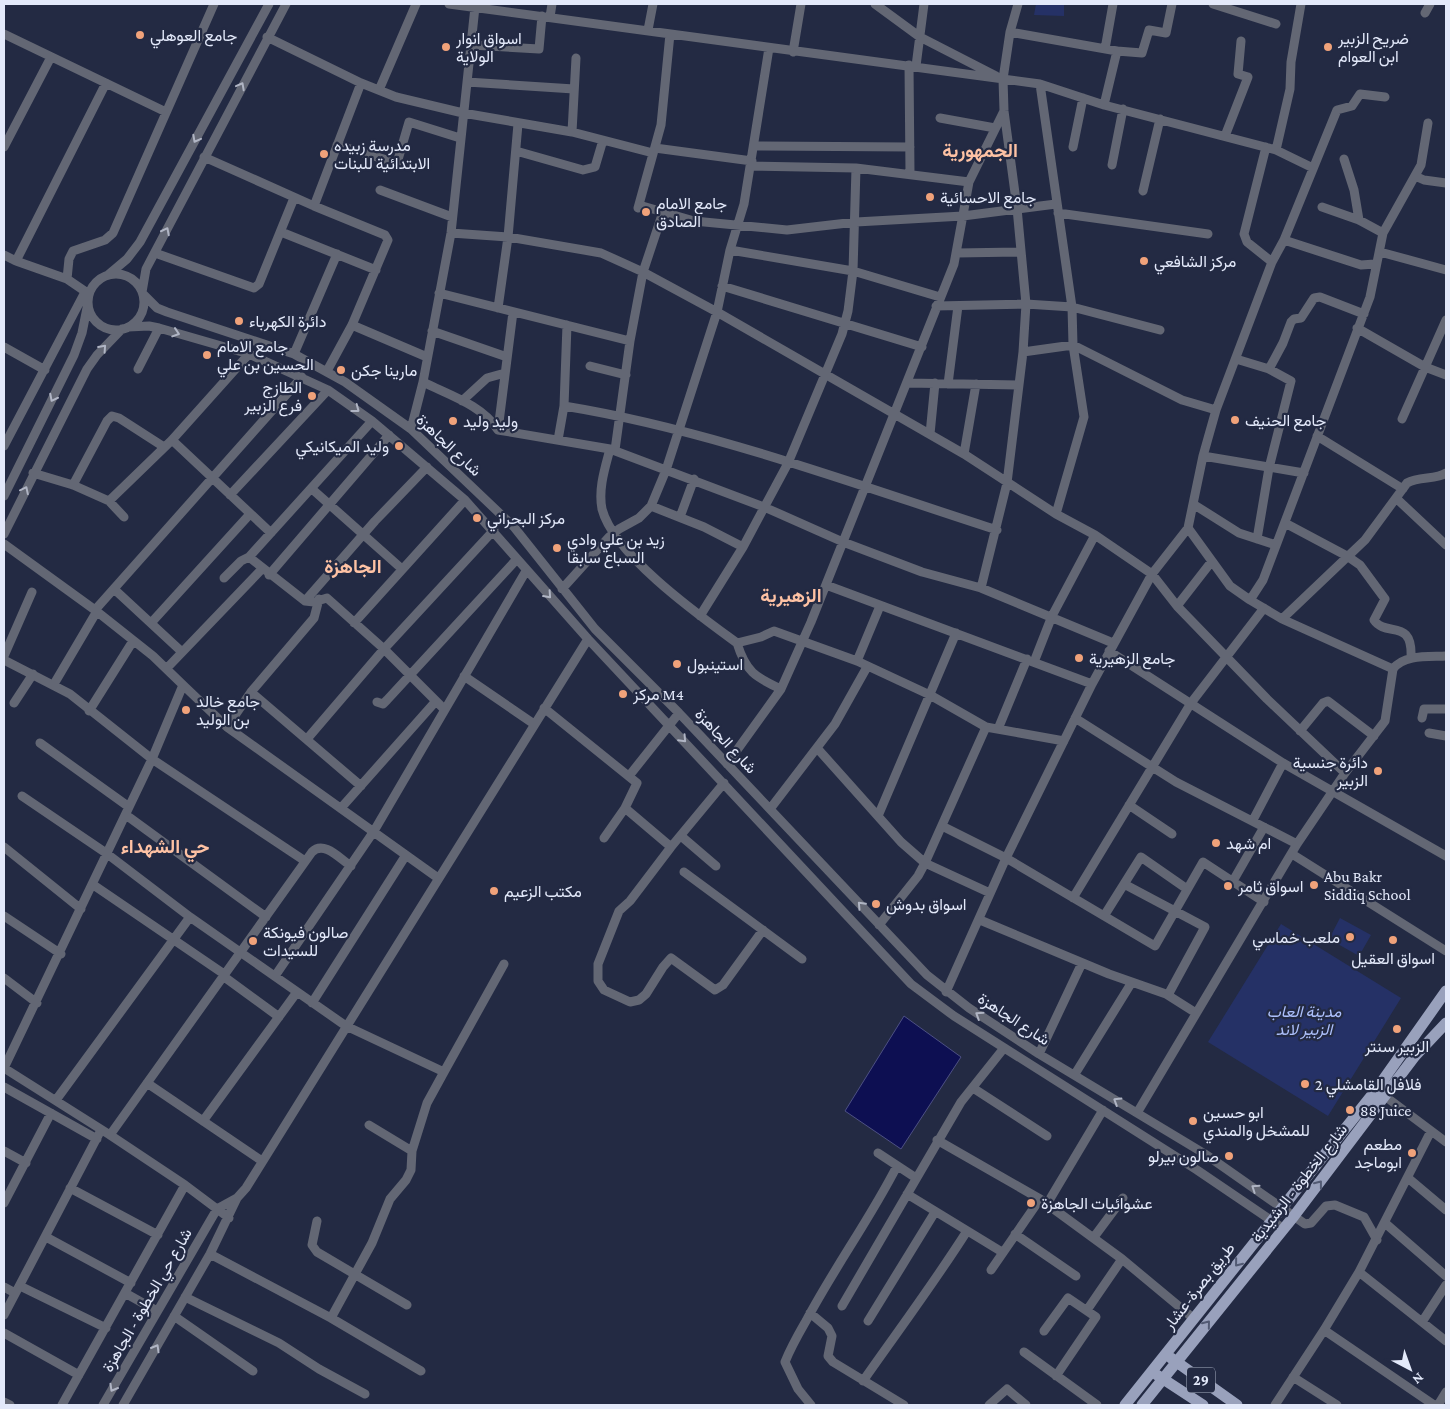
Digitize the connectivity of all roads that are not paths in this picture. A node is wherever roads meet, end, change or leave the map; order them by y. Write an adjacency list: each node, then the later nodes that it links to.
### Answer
1 (214, 4): 48 (street)
2 (269, 4): 111 (street, one-way to 111)
3 (286, 4): 25 (street)
4 (416, 4): 42 (street)
5 (449, 4): 17 (street)
6 (552, 4): 19 (street)
7 (653, 4): 21 (street)
8 (800, 4): 32 (street)
9 (874, 4): 26 (street)
10 (924, 4): 26 (street)
11 (1018, 4): 22 (street)
12 (1113, 4): 30 (street)
13 (1172, 4): 31 (street)
14 (1213, 4): 20 (street)
15 (1301, 4): 65 (street)
16 (1430, 4): 18 (street)
17 (475, 7): 19 (street); 28 (street)
18 (1425, 13)
19 (546, 16): 21 (street); 28 (street)
20 (1276, 24)
21 (648, 30): 24 (street)
22 (1010, 32): 30 (street); 36 (street)
23 (4, 34): 33 (street)
24 (670, 34): 29 (street); 67 (street)
25 (267, 37): 39 (street); 68 (street, one-way to 25)
26 (920, 37): 35 (street); 36 (street)
27 (1241, 41): 56 (street)
28 (471, 45): 37 (street)
29 (769, 48): 32 (street); 60 (street)
30 (1105, 48): 31 (street)
31 (1118, 51): 45 (street)
32 (793, 52): 35 (street)
33 (51, 56): 38 (street); 61 (street)
34 (576, 58): 41 (street)
35 (913, 66): 36 (street); 62 (street)
36 (1003, 80): 40 (street); 47 (street)
37 (467, 82): 41 (street); 49 (street)
38 (106, 83): 48 (street); 104 (street)
39 (361, 83): 42 (street); 59 (street)
40 (1040, 84): 44 (street); 84 (street)
41 (574, 89): 55 (street)
42 (379, 90): 49 (street)
43 (1385, 97): 73 (street)
44 (1083, 98): 45 (street); 63 (street)
45 (1104, 105): 46 (street)
46 (1123, 109): 51 (street); 71 (street)
47 (1004, 111): 54 (street); 83 (street)
48 (166, 112): 112 (street)
49 (463, 113): 53 (street); 57 (street)
50 (940, 118): 54 (street)
51 (1160, 119): 56 (street); 79 (street)
52 (1428, 123): 75 (street)
53 (518, 124): 55 (street); 66 (street)
54 (995, 128): 76 (street)
55 (572, 132): 58 (street)
56 (1225, 136): 64 (street)
57 (460, 138): 59 (street); 87 (street)
58 (603, 140): 66 (street); 67 (street)
59 (337, 145): 81 (street)
60 (755, 146): 62 (street); 70 (street)
61 (4, 147)
62 (910, 147): 74 (street)
63 (1073, 147)
64 (1266, 147): 65 (street); 105 (street)
65 (1276, 150): 73 (street)
66 (516, 151): 95 (street)
67 (654, 151): 70 (street); 85 (street)
68 (204, 157): 80 (street); 100 (street, one-way to 68)
69 (1344, 159): 88 (street)
70 (752, 164): 72 (street); 90 (street)
71 (1112, 165)
72 (856, 168): 74 (street); 89 (street)
73 (1313, 168): 96 (street)
74 (910, 173): 76 (street)
75 (1415, 176): 77 (street); 93 (street)
76 (969, 182): 86 (street)
77 (1446, 183)
78 (380, 190): 87 (street)
79 (1143, 191)
80 (294, 198): 81 (street); 91 (street)
81 (314, 206): 107 (street)
82 (1322, 207): 88 (street)
83 (1017, 208): 84 (street); 86 (street); 98 (street)
84 (1057, 208): 94 (street); 120 (street)
85 (663, 212): 90 (street); 110 (street)
86 (963, 216): 89 (street); 101 (street)
87 (452, 217): 92 (street)
88 (1359, 220): 93 (street)
89 (856, 222): 90 (street); 109 (street)
90 (739, 226): 97 (street)
91 (282, 232): 100 (street); 103 (street)
92 (451, 233): 95 (street); 115 (street)
93 (1384, 233): 99 (street)
94 (1208, 234)
95 (508, 237): 110 (street); 121 (street)
96 (1284, 240): 105 (street); 106 (street)
97 (730, 250): 109 (street); 113 (street)
98 (1021, 252): 101 (street); 118 (street)
99 (1380, 252): 106 (street); 108 (street)
100 (155, 253): 114 (street)
101 (957, 253): 117 (street)
102 (4, 254): 104 (street)
103 (337, 254): 107 (street); 142 (street)
104 (16, 261): 112 (street)
105 (1272, 262): 145 (street)
106 (1376, 264): 124 (street)
107 (376, 270): 128 (street)
108 (1446, 270)
109 (853, 271): 117 (street); 126 (street)
110 (643, 272): 123 (street); 136 (street)
111 (108, 275): 114 (street); 116 (street)
112 (66, 279): 116 (street)
113 (722, 286): 123 (street); 126 (street)
114 (143, 293): 127 (street, شارع الجاهزة); 130 (street)
115 (439, 293): 121 (street); 134 (street)
116 (87, 296): 130 (street); 150 (street); 203 (street, one-way to 203)
117 (938, 302): 119 (street); 139 (street)
118 (1026, 304): 119 (street); 120 (street); 140 (street)
119 (958, 306): 161 (street)
120 (1072, 307): 133 (street); 137 (street)
121 (498, 308): 122 (street)
122 (513, 312): 129 (street); 144 (street)
123 (717, 312): 155 (street); 175 (street)
124 (1364, 314): 132 (street); 149 (street)
125 (1446, 320): 147 (street)
126 (845, 322): 139 (street); 155 (street)
127 (203, 324): 135 (street); 142 (street, شارع الجاهزة)
128 (352, 325): 143 (street); 151 (street)
129 (567, 325): 136 (street); 167 (street)
130 (125, 328): 131 (street, شارع الجاهزة); 190 (street, one-way to 130)
131 (159, 328): 135 (street, شارع الجاهزة, one-way to 135); 148 (street)
132 (1357, 328): 147 (street); 178 (street)
133 (1160, 330)
134 (432, 331): 143 (street); 144 (street)
135 (198, 340): 141 (street, شارع الجاهزة)
136 (630, 341): 153 (street)
137 (1073, 345): 140 (street); 168 (street); 212 (street)
138 (4, 347): 150 (street)
139 (922, 347): 159 (street)
140 (1023, 352): 163 (street)
141 (249, 354): 156 (street, شارع الجاهزة); 179 (street)
142 (294, 354): 151 (street, شارع الجاهزة)
143 (427, 357): 158 (street)
144 (507, 357): 152 (street)
145 (1236, 358): 149 (street); 168 (street)
146 (590, 366): 153 (street)
147 (1425, 367): 154 (street); 171 (street)
148 (138, 369)
149 (1269, 369): 188 (street)
150 (45, 370): 181 (street)
151 (328, 371): 157 (street, شارع الجاهزة)
152 (505, 373): 166 (street); 174 (street)
153 (626, 374): 170 (street)
154 (1446, 375)
155 (824, 376): 169 (street); 186 (street)
156 (302, 377): 164 (street, شارع الجاهزة); 193 (street)
157 (346, 382): 165 (street); 173 (street, شارع الجاهزة)
158 (423, 382): 166 (street); 173 (street)
159 (908, 383): 160 (street); 169 (street)
160 (935, 383): 161 (street); 176 (street)
161 (948, 384): 162 (street)
162 (976, 384): 163 (street); 184 (street)
163 (1018, 385): 196 (street)
164 (328, 390): 165 (street, شارع الجاهزة); 202 (street)
165 (338, 396): 172 (street, شارع الجاهزة, one-way to 172)
166 (462, 401): 174 (street)
167 (564, 406): 170 (street); 180 (street)
168 (1216, 410): 185 (street)
169 (894, 414): 176 (street); 198 (street)
170 (621, 415): 175 (street); 183 (street)
171 (1402, 419)
172 (372, 421): 177 (street, شارع الجاهزة); 199 (street)
173 (411, 429): 194 (street, شارع الجاهزة)
174 (498, 430): 180 (street)
175 (680, 430): 186 (street); 189 (street)
176 (930, 434): 184 (street)
177 (389, 435): 187 (street, شارع الجاهزة); 208 (street)
178 (1317, 436): 192 (street); 200 (street)
179 (172, 440): 182 (street); 193 (street)
180 (558, 440): 183 (street)
181 (4, 446)
182 (164, 448): 197 (street); 205 (street)
183 (613, 450): 189 (street); 222 (street)
184 (964, 454): 196 (street)
185 (1203, 456): 188 (street); 207 (street)
186 (788, 463): 198 (street); 210 (street)
187 (427, 467): 201 (street, شارع الجاهزة); 221 (street)
188 (1269, 468): 192 (street); 224 (street)
189 (666, 470): 195 (street); 209 (street)
190 (33, 473): 197 (street); 220 (street, one-way to 190)
191 (1446, 473): 200 (street)
192 (1304, 474): 215 (street)
193 (213, 478): 202 (street); 241 (street)
194 (463, 479): 201 (street); 242 (street, شارع الجاهزة)
195 (694, 479): 210 (street); 214 (street)
196 (1007, 483): 212 (street); 218 (street)
197 (73, 485): 205 (street)
198 (865, 488): 218 (street); 225 (street)
199 (312, 489): 208 (street); 219 (street)
200 (1403, 489): 204 (street)
201 (454, 490): 206 (street, شارع الجاهزة)
202 (230, 495): 211 (street)
203 (4, 496)
204 (1397, 499): 228 (street); 230 (street)
205 (109, 500): 213 (street)
206 (465, 500): 217 (street, شارع الجاهزة); 234 (street)
207 (1193, 504): 216 (street); 224 (street)
208 (330, 505): 221 (street); 235 (street)
209 (651, 506): 214 (street); 222 (street)
210 (764, 506): 225 (street); 229 (street)
211 (250, 514): 219 (street); 254 (street)
212 (1056, 514): 223 (street)
213 (124, 517)
214 (680, 517): 229 (street)
215 (1285, 524): 227 (street); 230 (street)
216 (1188, 528): 233 (street); 237 (street)
217 (494, 530): 232 (street, شارع الجاهزة); 262 (street)
218 (996, 530): 240 (street)
219 (271, 533): 231 (street)
220 (4, 534)
221 (364, 534): 234 (street); 246 (street)
222 (614, 534): 242 (street); 251 (street)
223 (1095, 535): 237 (street); 252 (street)
224 (1257, 540): 227 (street)
225 (843, 542): 239 (street); 240 (street)
226 (4, 544): 250 (street)
227 (1276, 545): 245 (street)
228 (1446, 545)
229 (743, 547): 251 (street)
230 (1346, 556): 253 (street); 267 (street)
231 (249, 557): 235 (street); 238 (street)
232 (517, 559): 236 (street, شارع الجاهزة); 275 (street)
233 (1212, 561): 245 (street); 248 (street)
234 (402, 569): 255 (street)
235 (266, 572): 246 (street); 263 (street)
236 (526, 572): 257 (street, شارع الجاهزة, one-way to 257); 276 (street)
237 (1152, 574): 248 (street); 261 (street)
238 (224, 578)
239 (826, 585): 247 (street); 259 (street)
240 (982, 588): 252 (street)
241 (114, 589): 250 (street); 254 (street)
242 (562, 589): 291 (street, شارع الجاهزة)
243 (32, 592): 264 (street)
244 (319, 600): 246 (street); 255 (street); 281 (street)
245 (1250, 600): 249 (street)
246 (305, 602)
247 (880, 606): 256 (street); 270 (street)
248 (1177, 606): 265 (street)
249 (1264, 608): 253 (street); 265 (street)
250 (96, 611): 258 (street); 277 (street)
251 (700, 616): 260 (street)
252 (1052, 616): 261 (street); 269 (street)
253 (1282, 619): 273 (street)
254 (151, 623): 263 (street)
255 (354, 623): 262 (street)
256 (956, 633): 269 (street); 282 (street)
257 (588, 639): 287 (street); 295 (street, شارع الجاهزة)
258 (133, 641): 272 (street); 290 (street)
259 (802, 641): 260 (street); 270 (street); 280 (street)
260 (737, 643): 280 (street)
261 (1111, 647): 278 (street); 286 (street)
262 (384, 650): 275 (street); 303 (street)
263 (182, 652): 272 (street)
264 (4, 656)
265 (1227, 656): 286 (street); 299 (street)
266 (1446, 656): 267 (street)
267 (1411, 658): 273 (street)
268 (4, 660): 274 (street)
269 (1030, 660): 278 (street); 298 (street)
270 (857, 661): 271 (street)
271 (867, 667): 282 (street); 306 (street)
272 (167, 668): 279 (street)
273 (1393, 669): 301 (street)
274 (33, 674): 277 (street); 285 (street)
275 (410, 674): 283 (street); 284 (street)
276 (464, 676): 288 (street); 294 (street)
277 (54, 684): 290 (street)
278 (1092, 684): 292 (street)
279 (183, 685): 296 (street); 307 (street)
280 (781, 689): 309 (street)
281 (251, 692): 296 (street); 303 (street)
282 (930, 695): 297 (street); 322 (street)
283 (436, 701): 288 (street); 314 (street)
284 (377, 702)
285 (14, 703)
286 (1191, 704): 308 (street); 310 (street)
287 (544, 708): 294 (street); 312 (street)
288 (444, 709): 326 (street)
289 (1446, 709): 293 (street)
290 (89, 711): 307 (street)
291 (679, 713): 295 (street); 309 (street, شارع الجاهزة)
292 (1075, 718): 304 (street); 310 (street)
293 (1422, 718)
294 (534, 724): 343 (street)
295 (669, 724): 312 (street); 313 (street, شارع الجاهزة, one-way to 313)
296 (227, 727): 318 (street)
297 (986, 728): 298 (street); 324 (street)
298 (998, 729): 304 (street)
299 (1300, 731): 301 (street); 311 (street)
300 (1429, 732): 302 (street)
301 (1374, 736): 311 (street)
302 (1446, 736)
303 (307, 739): 314 (street)
304 (1064, 741): 337 (street)
305 (40, 743): 321 (street)
306 (817, 748): 320 (street); 322 (street)
307 (152, 759): 321 (street); 338 (street)
308 (1283, 763): 315 (street); 323 (street)
309 (727, 764): 320 (street, شارع الجاهزة)
310 (1152, 768): 317 (street); 323 (street)
311 (1345, 773): 315 (street)
312 (629, 776): 319 (street)
313 (724, 783): 328 (street); 381 (street, شارع الجاهزة)
314 (361, 786): 318 (street)
315 (1333, 791): 330 (street); 336 (street)
316 (22, 796): 333 (street)
317 (1129, 805): 327 (street); 349 (street)
318 (341, 808): 326 (street)
319 (625, 808): 329 (street); 332 (street)
320 (770, 809): 358 (street, شارع الجاهزة, one-way to 320)
321 (127, 811): 333 (street); 356 (street)
322 (878, 816): 339 (street)
323 (1253, 820): 325 (street)
324 (942, 826): 337 (street); 339 (street)
325 (1264, 827): 330 (street); 344 (street)
326 (374, 831): 335 (street); 340 (street)
327 (1172, 834)
328 (681, 836): 332 (street); 341 (street)
329 (604, 838)
330 (1297, 844): 334 (street)
331 (4, 847): 351 (street)
332 (671, 847): 359 (street)
333 (106, 853): 345 (street); 354 (street)
334 (1292, 854): 350 (street); 361 (street)
335 (406, 855): 343 (street); 376 (street)
336 (1446, 856)
337 (1006, 858): 348 (street); 349 (street)
338 (305, 861): 340 (street); 356 (street)
339 (925, 863): 348 (street); 358 (street)
340 (351, 866): 368 (street)
341 (716, 866)
342 (684, 872): 359 (street)
343 (438, 878): 380 (street)
344 (1233, 881): 347 (street); 350 (street)
345 (92, 884): 351 (street); 360 (street)
346 (1124, 884): 347 (street); 352 (street); 355 (street)
347 (1187, 889): 352 (street)
348 (990, 893): 357 (street)
349 (1072, 898): 355 (street)
350 (1264, 902): 377 (street)
351 (81, 908): 363 (street)
352 (1175, 910): 355 (street); 374 (street)
353 (4, 916): 363 (street)
354 (190, 916): 360 (street); 362 (street)
355 (1104, 916)
356 (266, 917): 362 (street)
357 (980, 920): 365 (street); 373 (street)
358 (879, 925): 373 (street, شارع الجاهزة)
359 (763, 930): 364 (street)
360 (173, 940): 367 (street); 392 (street)
361 (1446, 951)
362 (240, 952): 367 (street); 368 (street)
363 (60, 954): 375 (street)
364 (802, 959)
365 (1082, 963): 370 (street); 382 (street)
366 (504, 964): 384 (street)
367 (223, 975): 378 (street); 388 (street)
368 (275, 976): 372 (street)
369 (4, 978): 375 (street)
370 (1132, 982): 374 (street); 385 (street)
371 (1446, 991): 386 (main road, طريق بصرة-عشار)
372 (297, 992): 376 (street); 378 (street)
373 (946, 992): 382 (street, شارع الجاهزة, one-way to 373)
374 (1168, 995): 377 (street)
375 (37, 1003): 383 (street)
376 (312, 1003): 380 (street)
377 (1196, 1013): 395 (street)
378 (279, 1017): 396 (street)
379 (1446, 1023): 387 (main road, شارع الخطوة - الرشيدية)
380 (346, 1026): 384 (street); 409 (street)
381 (1004, 1048): 390 (street); 393 (street, شارع الجاهزة)
382 (1039, 1054): 385 (street, شارع الجاهزة)
383 (4, 1068): 392 (street)
384 (444, 1072): 406 (street)
385 (1075, 1074): 395 (street, شارع الجاهزة, one-way to 385)
386 (1387, 1074): 387 (main road); 422 (main road, طريق بصرة-عشار)
387 (1398, 1081): 391 (main road, شارع الخطوة - الرشيدية)
388 (147, 1083): 396 (street); 400 (street)
389 (4, 1087): 394 (street)
390 (973, 1088): 401 (street); 403 (street)
391 (1386, 1097): 399 (street); 426 (main road, شارع الخطوة - الرشيدية, one-way to 391)
392 (56, 1100): 398 (street)
393 (1103, 1110): 412 (street, شارع الجاهزة); 420 (street)
394 (51, 1113): 402 (street); 410 (street)
395 (1137, 1113): 408 (street, شارع الجاهزة)
396 (203, 1122): 409 (street)
397 (369, 1125): 406 (street)
398 (101, 1130): 400 (street); 402 (street)
399 (1431, 1131): 404 (street); 414 (street)
400 (110, 1135): 415 (street)
401 (1047, 1136)
402 (97, 1139): 416 (street)
403 (937, 1140): 413 (street); 420 (street)
404 (1446, 1142)
405 (4, 1151): 410 (street)
406 (412, 1151): 443 (street)
407 (878, 1153): 411 (street)
408 (1205, 1154): 412 (street); 422 (street, شارع الجاهزة, one-way to 408)
409 (262, 1161): 418 (street)
410 (26, 1163): 421 (street)
411 (897, 1166): 413 (street); 456 (street)
412 (1196, 1170): 428 (street, شارع الجاهزة)
413 (916, 1178): 417 (street)
414 (1408, 1178): 424 (street); 430 (street)
415 (185, 1185): 423 (street); 434 (street)
416 (70, 1188): 434 (street); 435 (street)
417 (907, 1194): 425 (street); 453 (street)
418 (237, 1198): 423 (street); 427 (street, شارع حي الخطوة - الجاهزة)
419 (1123, 1198): 436 (street)
420 (1044, 1201): 433 (street); 436 (street)
421 (4, 1203)
422 (1284, 1207): 426 (street, شارع الجاهزة); 428 (main road, طريق بصرة-عشار)
423 (217, 1209): 427 (street); 455 (street, شارع حي الخطوة - الجاهزة)
424 (1446, 1210)
425 (935, 1212): 432 (street); 461 (street)
426 (1294, 1216): 431 (main road, شارع الخطوة - الرشيدية); 437 (street)
427 (229, 1218): 439 (street, شارع حي الخطوة - الجاهزة)
428 (1272, 1220): 431 (street, شارع الجاهزة); 460 (main road, طريق بصرة-عشار, one-way to 460)
429 (317, 1221): 443 (street)
430 (1385, 1224): 437 (street); 445 (street)
431 (1284, 1229): 470 (main road, شارع الخطوة - الرشيدية, one-way to 431)
432 (967, 1231): 438 (street); 478 (street)
433 (1015, 1234): 438 (street); 444 (street)
434 (158, 1235): 446 (street)
435 (46, 1237): 446 (street); 449 (street)
436 (1094, 1237): 440 (street)
437 (1377, 1240): 442 (street)
438 (1002, 1252): 441 (street)
439 (210, 1254): 451 (street, شارع حي الخطوة - الجاهزة); 459 (street)
440 (1122, 1259): 454 (street); 460 (street)
441 (991, 1270)
442 (1359, 1272): 462 (street); 464 (street)
443 (355, 1274): 452 (street); 459 (street)
444 (1076, 1276)
445 (1446, 1276)
446 (131, 1283): 450 (street)
447 (1446, 1285): 462 (street)
448 (4, 1286): 449 (street)
449 (18, 1290): 457 (street); 463 (street)
450 (125, 1294): 455 (street); 463 (street)
451 (185, 1297): 458 (street, شارع حي الخطوة - الجاهزة); 480 (street)
452 (407, 1305)
453 (842, 1306)
454 (1087, 1310): 465 (street); 475 (street)
455 (157, 1311): 484 (street, شارع حي الخطوة - الجاهزة, one-way to 484)
456 (810, 1313): 478 (street); 486 (street)
457 (4, 1315)
458 (174, 1316): 471 (street); 485 (street, شارع حي الخطوة - الجاهزة, one-way to 458)
459 (331, 1318): 472 (street)
460 (1193, 1318): 469 (main road, طريق بصرة-عشار)
461 (868, 1321)
462 (1422, 1322): 467 (street)
463 (106, 1328): 474 (street)
464 (1324, 1330): 476 (street); 497 (street)
465 (1044, 1331)
466 (4, 1332): 474 (street)
467 (1446, 1342)
468 (1024, 1352): 475 (street)
469 (1166, 1354): 470 (main road, 29); 473 (main road, طريق بصرة-عشار)
470 (1176, 1362): 477 (main road, 29); 494 (main road, 29)
471 (253, 1371)
472 (421, 1371)
473 (1152, 1372): 477 (main road, 29); 491 (main road, طريق بصرة-عشار)
474 (79, 1375): 483 (street)
475 (1056, 1376): 490 (street)
476 (1293, 1377): 495 (street); 496 (street)
477 (1163, 1379): 492 (main road, 29); 493 (main road, 29)
478 (863, 1381): 487 (street)
479 (1446, 1392): 497 (street)
480 (365, 1394)
481 (4, 1402): 482 (street)
482 (10, 1405)
483 (62, 1405)
484 (103, 1405)
485 (123, 1405)
486 (811, 1405)
487 (904, 1405)
488 (988, 1405): 489 (street)
489 (1026, 1405)
490 (1097, 1405)
491 (1125, 1405)
492 (1142, 1405)
493 (1203, 1405)
494 (1237, 1405)
495 (1275, 1405)
496 (1338, 1405)
497 (1436, 1405)

